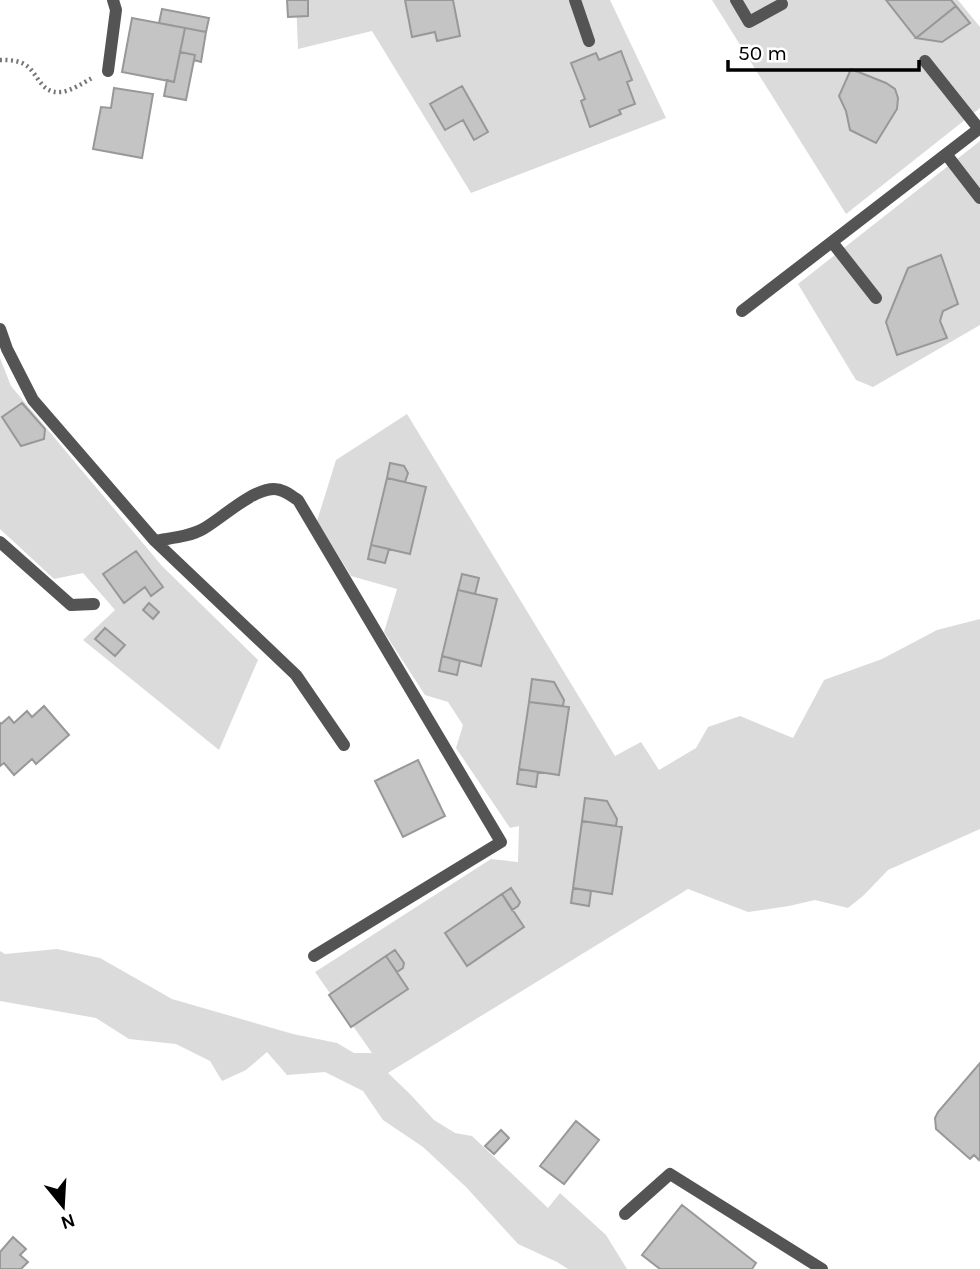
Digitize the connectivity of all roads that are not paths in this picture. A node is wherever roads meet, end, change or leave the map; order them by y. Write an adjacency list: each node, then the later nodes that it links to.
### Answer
1 (113, 0): 7 (lane)
2 (575, 0): 5 (lane)
3 (736, 0): 4 (lane)
4 (782, 4)
5 (589, 41)
6 (925, 61): 8 (lane)
7 (108, 71)
8 (979, 128): 9 (lane)
9 (946, 154): 10 (lane); 11 (lane)
10 (980, 198)
11 (832, 242): 12 (lane); 13 (lane)
12 (876, 298)
13 (742, 311)
14 (0, 329): 15 (lane)
15 (155, 541): 18 (lane); 19 (lane)
16 (0, 542): 17 (lane)
17 (94, 604)
18 (344, 745)
19 (314, 956)
20 (625, 1214): 21 (lane)
21 (822, 1269)

